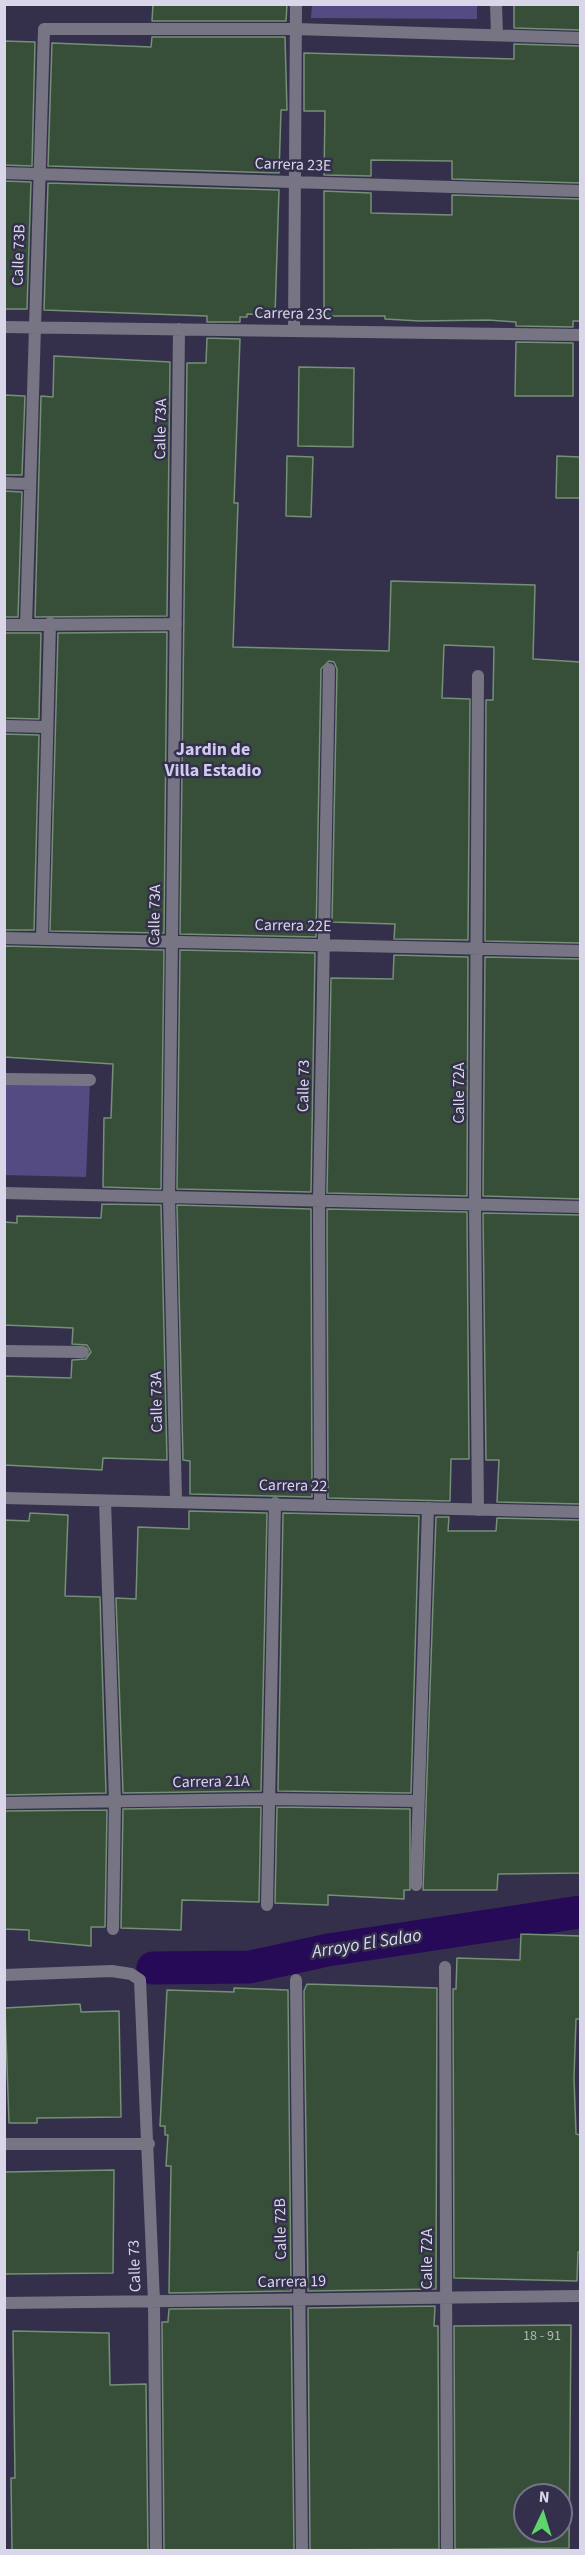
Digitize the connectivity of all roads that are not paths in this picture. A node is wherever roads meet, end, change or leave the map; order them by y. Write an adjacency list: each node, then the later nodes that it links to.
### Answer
1 (296, 4): 3 (street)
2 (496, 4): 4 (street)
3 (296, 29): 4 (street); 7 (street, Calle 73B); 8 (street)
4 (497, 35): 5 (street)
5 (580, 38)
6 (4, 173): 7 (street, Carrera 23E)
7 (39, 174): 8 (street, Carrera 23E); 11 (street, Calle 73B)
8 (296, 182): 9 (street, Carrera 23E); 13 (street)
9 (580, 191)
10 (4, 327): 11 (street, Carrera 23C)
11 (34, 327): 12 (street, Carrera 23C); 16 (street, Calle 73B)
12 (179, 329): 13 (street, Carrera 23C); 18 (street, Calle 73A)
13 (294, 331): 14 (street, Carrera 23C)
14 (580, 336)
15 (4, 483): 16 (street)
16 (30, 484): 20 (street, Calle 73B)
17 (50, 623): 18 (street); 20 (street); 24 (street)
18 (176, 624): 27 (street, Calle 73A)
19 (4, 625): 20 (street)
20 (26, 626)
21 (329, 669): 28 (street, Calle 73)
22 (478, 676): 29 (street, Calle 72A)
23 (4, 726): 24 (street)
24 (47, 727): 26 (street)
25 (4, 938): 26 (street, Carrera 22E)
26 (42, 939): 27 (street, Carrera 22E)
27 (172, 941): 28 (street, Carrera 22E); 34 (street, Calle 73A)
28 (324, 945): 29 (street, Carrera 22E); 35 (street, Calle 73)
29 (477, 948): 30 (street, Carrera 22E); 36 (street, Calle 72A)
30 (580, 951)
31 (4, 1079): 32 (street)
32 (90, 1080)
33 (4, 1193): 34 (street)
34 (169, 1197): 35 (street); 42 (street, Calle 73A)
35 (319, 1200): 36 (street); 44 (street, Calle 73)
36 (476, 1204): 37 (street); 46 (street, Calle 72A)
37 (580, 1207)
38 (4, 1351): 39 (street)
39 (83, 1352)
40 (4, 1498): 41 (street, Carrera 22)
41 (105, 1501): 42 (street, Carrera 22); 50 (street)
42 (176, 1501): 43 (street, Carrera 22)
43 (275, 1503): 44 (street, Carrera 22); 48 (street)
44 (320, 1504): 45 (street, Carrera 22)
45 (428, 1508): 46 (street, Carrera 22); 49 (street)
46 (478, 1510): 47 (street, Carrera 22)
47 (580, 1512)
48 (267, 1798): 49 (street, Carrera 21A); 50 (street, Carrera 21A); 53 (street)
49 (418, 1801): 52 (street)
50 (115, 1802): 51 (street, Carrera 21A); 54 (street)
51 (4, 1803)
52 (416, 1885)
53 (267, 1905)
54 (113, 1929)
55 (445, 1967): 61 (street, Calle 72A)
56 (4, 1975): 59 (street, Calle 73)
57 (296, 1980): 62 (street, Calle 72B)
58 (4, 2144): 59 (street)
59 (148, 2144): 63 (street, Calle 73)
60 (580, 2296): 61 (street, Carrera 19)
61 (445, 2298): 62 (street, Carrera 19); 67 (street, Calle 72A)
62 (299, 2300): 63 (street, Carrera 19); 66 (street, Calle 72B)
63 (154, 2301): 64 (street, Carrera 19); 65 (street, Calle 73)
64 (4, 2302)
65 (156, 2550)
66 (302, 2550)
67 (447, 2550)

